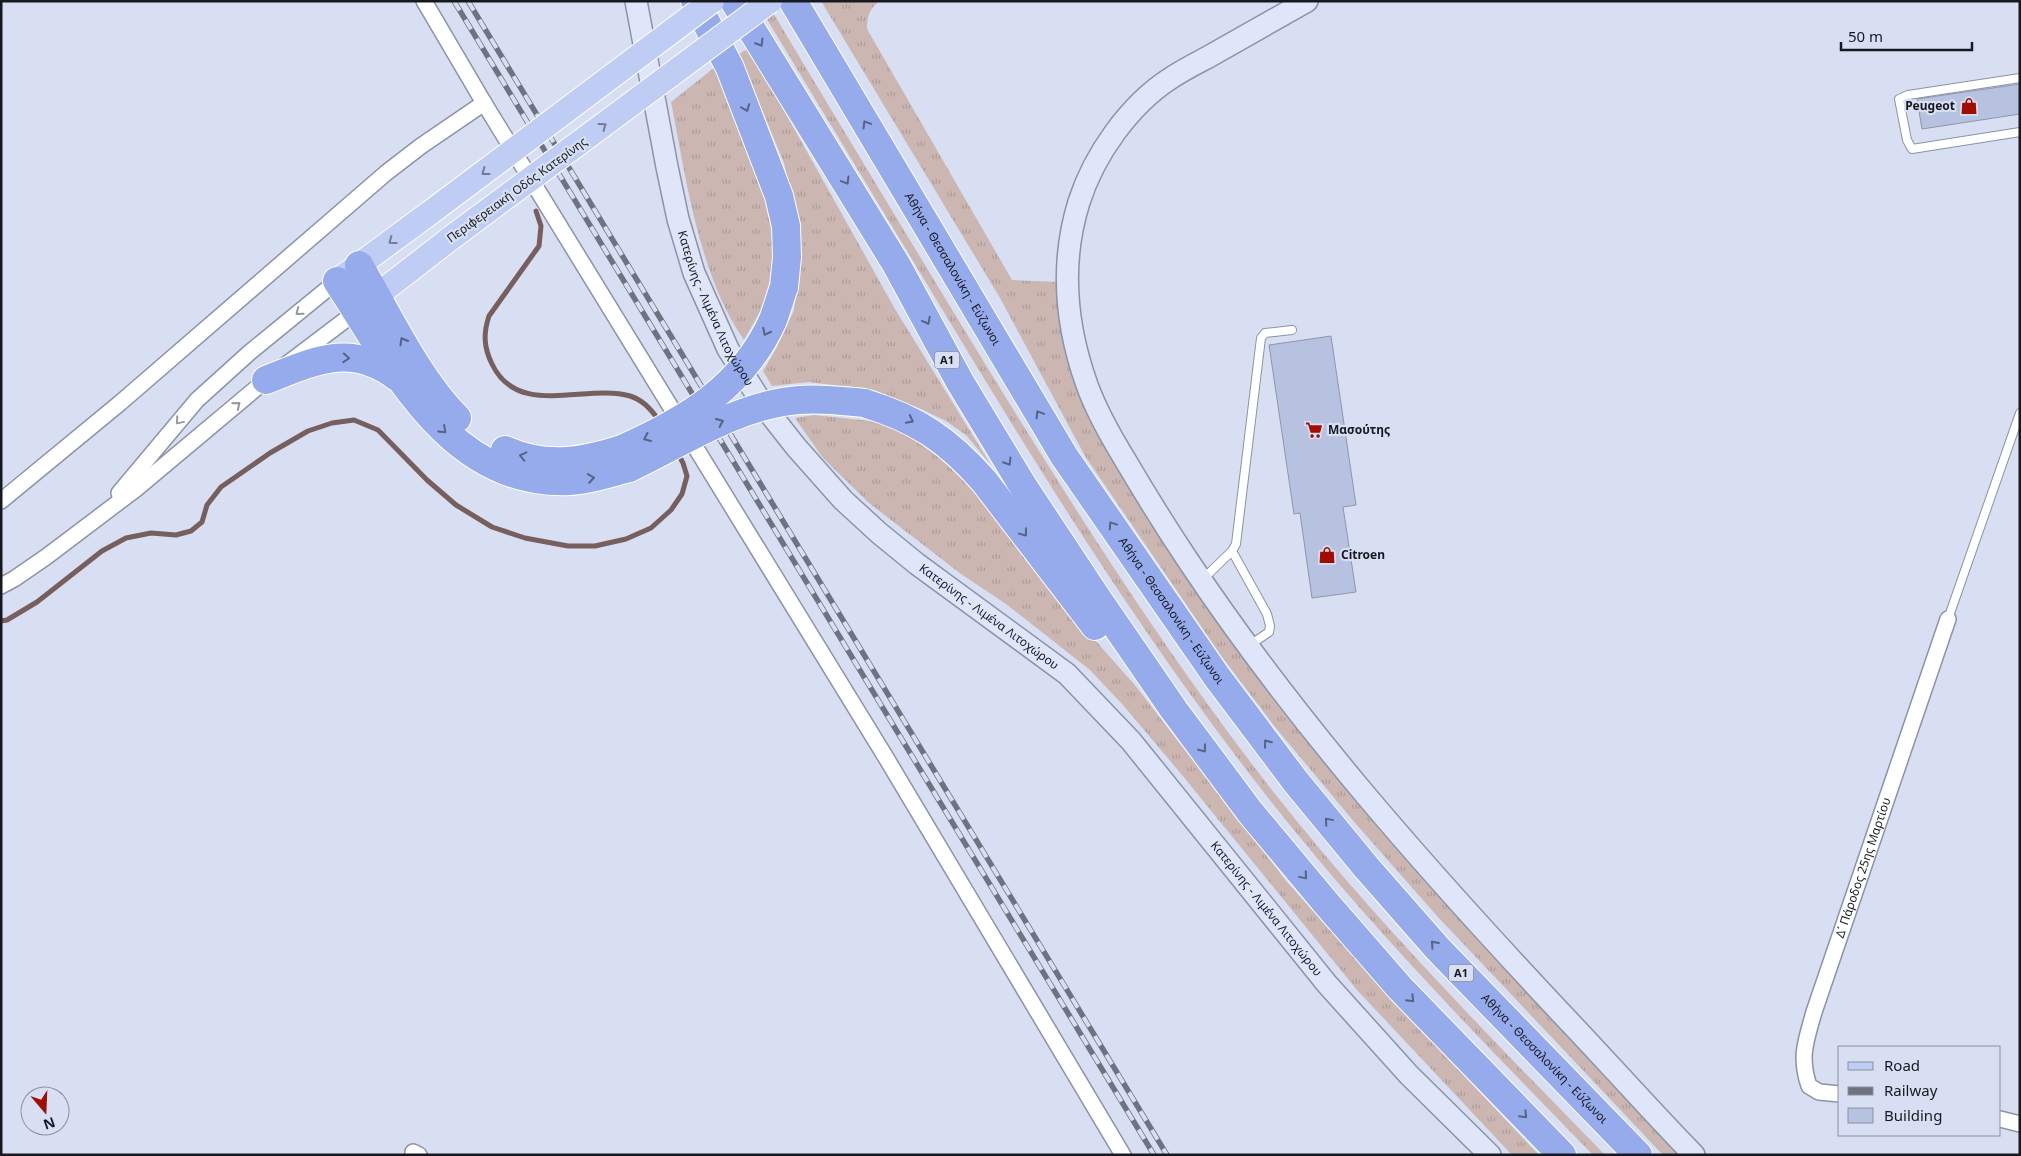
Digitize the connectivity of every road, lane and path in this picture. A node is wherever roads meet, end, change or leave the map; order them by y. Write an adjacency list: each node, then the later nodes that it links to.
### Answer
1 (424, 1): 10 (street)
2 (636, 1): 32 (street, Κατερίνης - Λιμένα Λιτοχώρου)
3 (694, 1): 19 (highway, one-way to 19, bridge)
4 (712, 1): 12 (main road, one-way to 12, bridge)
5 (734, 1): 27 (highway, Α1, one-way to 27)
6 (770, 1): 14 (main road, Περιφερειακή Οδός Κατερίνης, one-way to 6, bridge)
7 (1307, 1): 23 (street)
8 (798, 8): 34 (highway, Αθήνα - Θεσσαλονίκη - Εύζωνοι / Α1, one-way to 8)
9 (2020, 78): 11 (lane)
10 (484, 102): 20 (street); 31 (street)
11 (2020, 132)
12 (359, 265): 13 (main road); 14 (highway)
13 (337, 281): 14 (highway); 21 (street, one-way to 21)
14 (367, 303): 16 (street, Περιφερειακή Οδός Κατερίνης); 17 (highway); 19 (highway, one-way to 14)
15 (1292, 330): 22 (lane)
16 (266, 380): 17 (highway, one-way to 17); 21 (street, Περιφερειακή Οδός Κατερίνης, one-way to 16)
17 (412, 393): 19 (highway, one-way to 19)
18 (2020, 413): 25 (lane)
19 (626, 458): 27 (highway, one-way to 27, bridge)
20 (1, 501)
21 (89, 522): 24 (street)
22 (1232, 551): 23 (lane); 26 (lane)
23 (1202, 580): 26 (street)
24 (1, 586)
25 (1948, 619): 28 (street, Δ΄ Πάροδος 25ης Μαρτίου)
26 (1248, 646): 35 (street)
27 (1174, 710): 33 (highway, Α1, one-way to 33)
28 (1838, 1094)
29 (2001, 1119): 30 (street)
30 (2020, 1124)
31 (1123, 1155)
32 (1490, 1155)
33 (1562, 1155)
34 (1638, 1155)
35 (1694, 1155)

